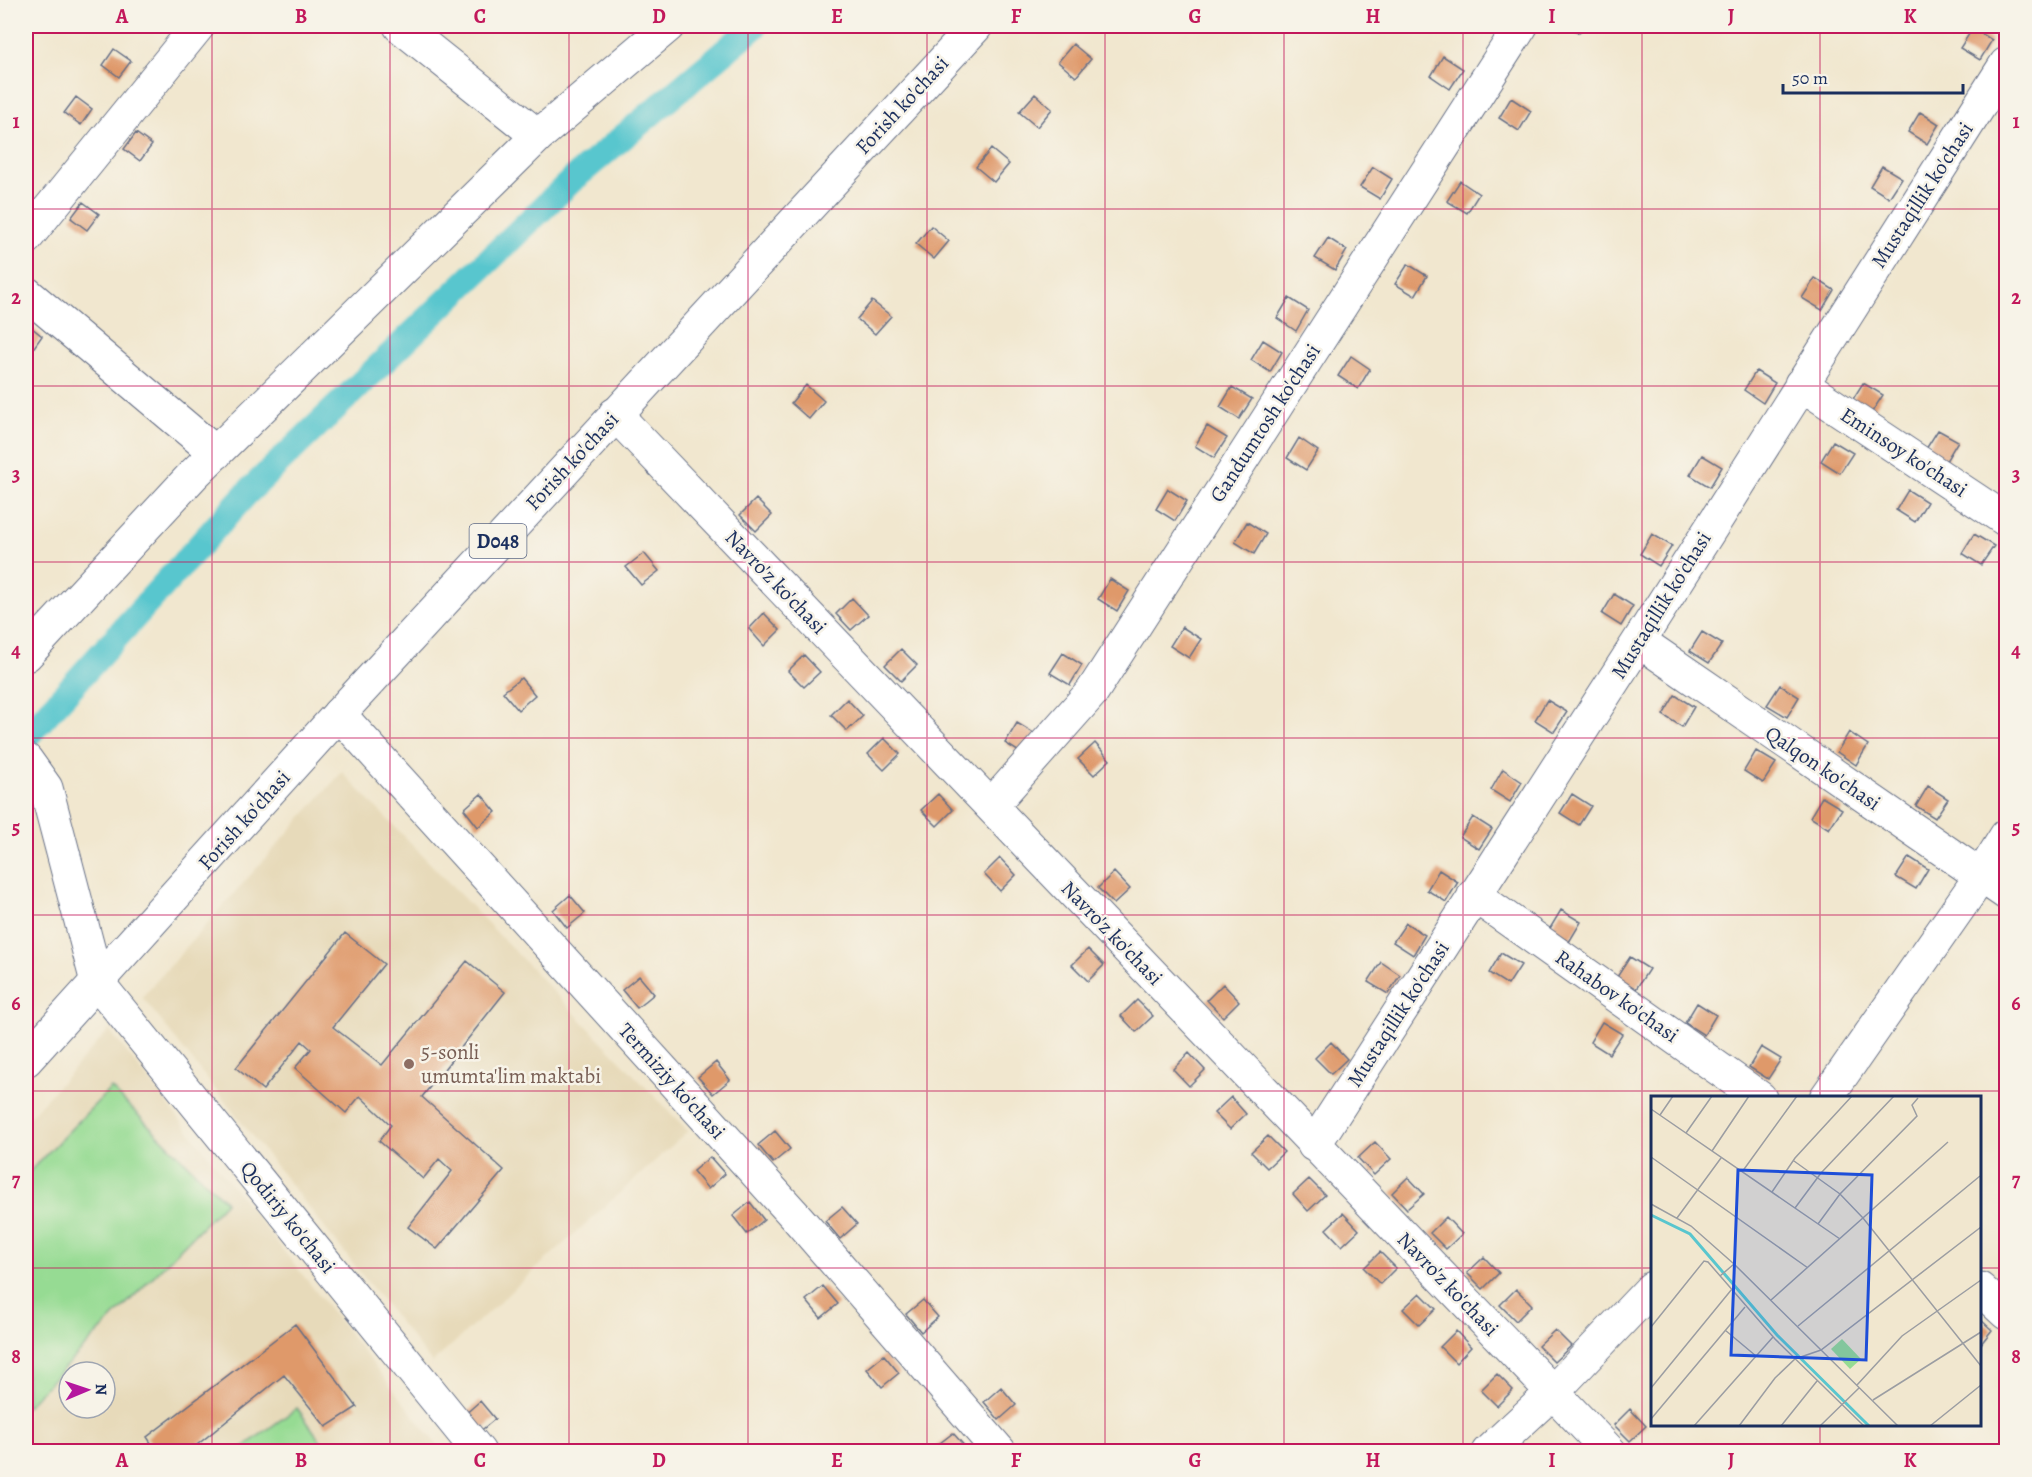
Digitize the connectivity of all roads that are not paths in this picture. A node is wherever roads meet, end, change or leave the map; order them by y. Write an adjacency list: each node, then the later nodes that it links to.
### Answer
1 (198, 26): 8 (street)
2 (400, 26): 7 (street)
3 (669, 26): 7 (street)
4 (976, 26): 11 (street, Forish ko'chasi / D048)
5 (1521, 26): 18 (street, Gandumtosh ko'chasi)
6 (2007, 64): 10 (street, Mustaqillik ko'chasi)
7 (538, 136): 12 (street)
8 (26, 238)
9 (26, 293): 12 (street)
10 (1801, 384): 13 (street, Eminsoy ko'chasi); 14 (street, Mustaqillik ko'chasi)
11 (615, 414): 16 (street, Forish ko'chasi / D048); 18 (street, Navro'z ko'chasi)
12 (216, 453): 15 (street)
13 (2007, 520)
14 (1639, 642): 20 (street, Qalqon ko'chasi); 21 (street, Mustaqillik ko'chasi)
15 (26, 655)
16 (339, 714): 22 (street, Forish ko'chasi / D048); 32 (street, Termiziy ko'chasi)
17 (26, 760): 22 (street)
18 (991, 806): 26 (street, Navro'z ko'chasi)
19 (2007, 836): 20 (street)
20 (1994, 885): 25 (street)
21 (1474, 895): 24 (street, Rahabov ko'chasi); 26 (street, Mustaqillik ko'chasi)
22 (97, 982): 23 (street, Forish ko'chasi / D048); 31 (street, Qodiriy ko'chasi)
23 (26, 1060)
24 (1757, 1096)
25 (1828, 1096)
26 (1314, 1144): 30 (street, Navro'z ko'chasi)
27 (1981, 1289): 29 (street)
28 (1651, 1290): 30 (street)
29 (2007, 1313)
30 (1552, 1392): 33 (street); 34 (street, Navro'z ko'chasi)
31 (479, 1452)
32 (1000, 1452)
33 (1488, 1452)
34 (1610, 1452)

